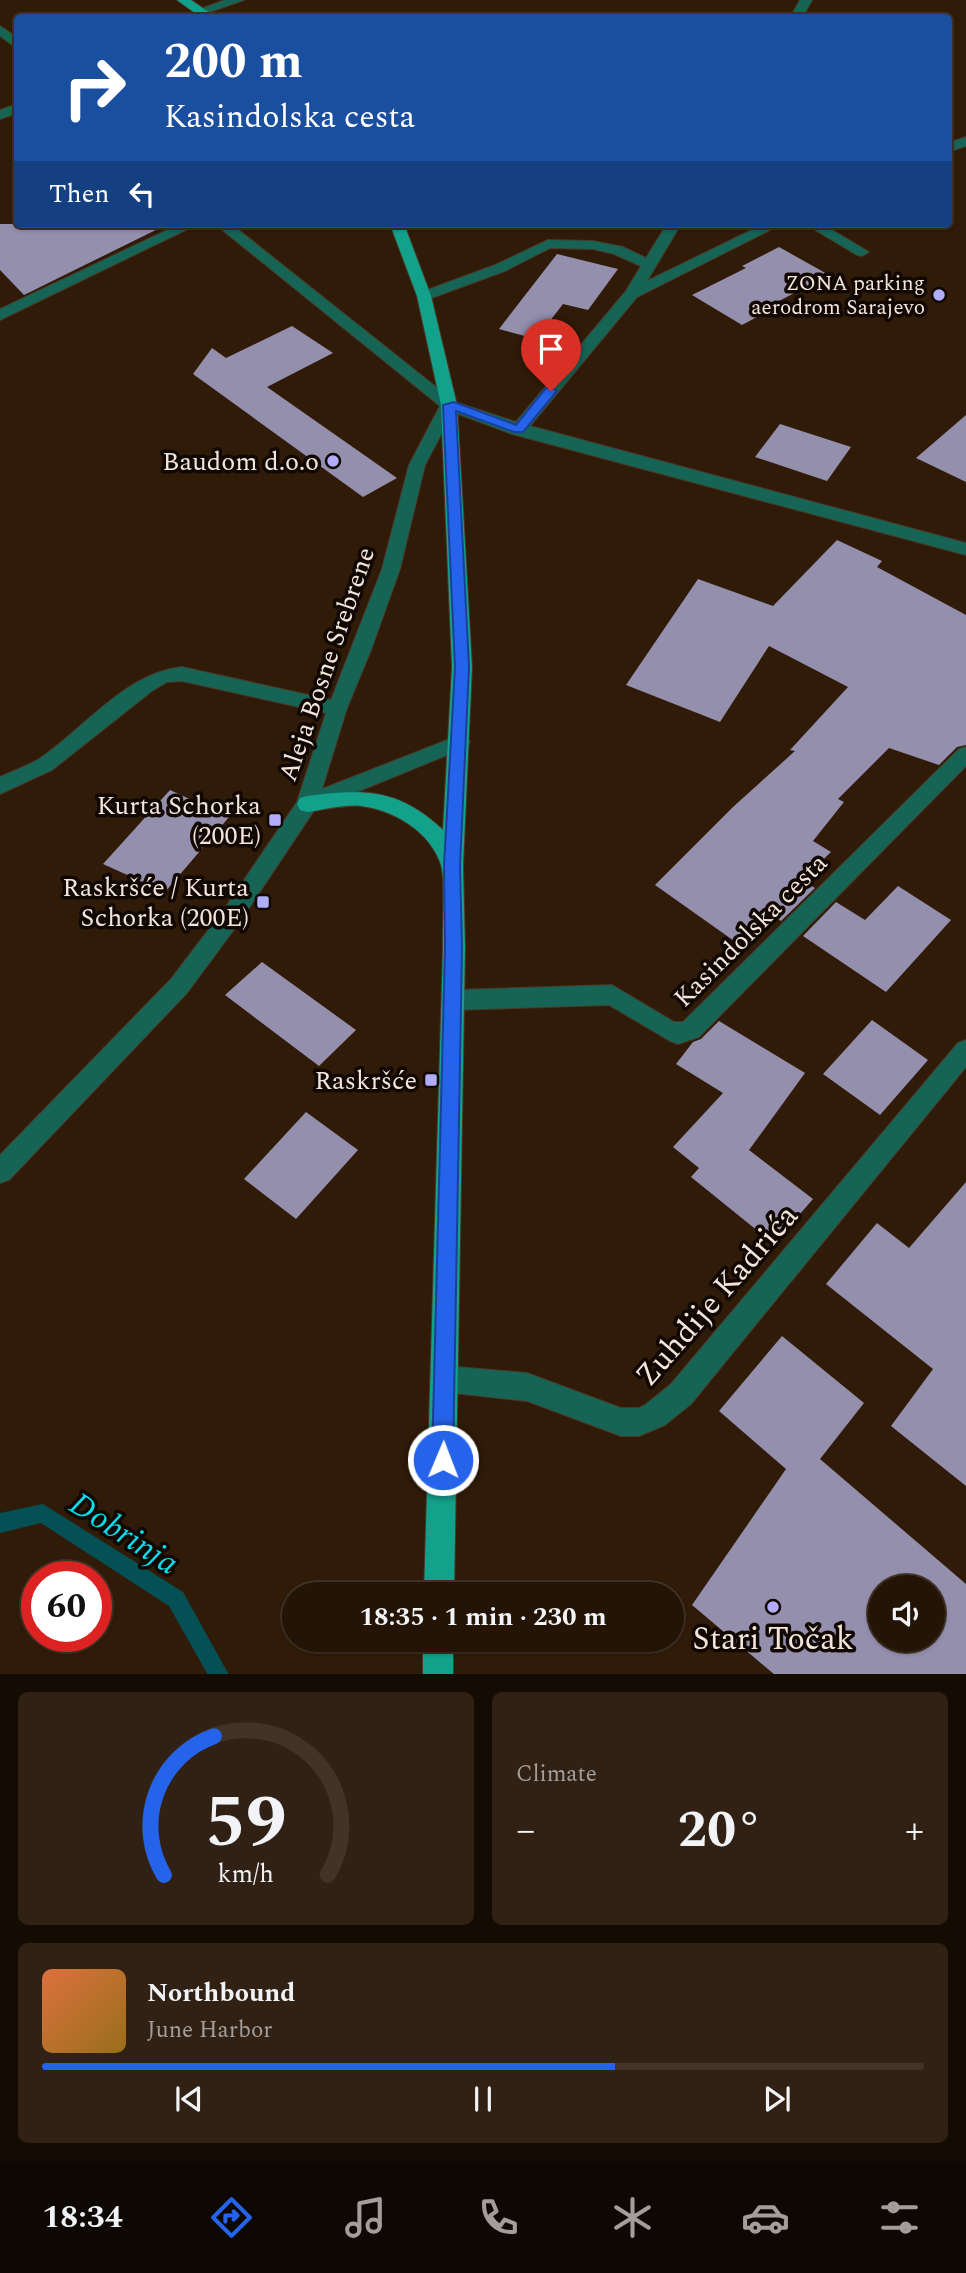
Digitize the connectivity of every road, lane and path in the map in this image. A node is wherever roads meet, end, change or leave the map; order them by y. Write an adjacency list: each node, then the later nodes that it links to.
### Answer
1 (183, 0): 3 (main road)
2 (238, 0): 3 (street)
3 (206, 14)
4 (0, 30): 5 (street)
5 (14, 42)
6 (183, 228): 16 (street)
7 (227, 228): 17 (street)
8 (398, 228): 15 (main road)
9 (672, 228): 13 (street)
10 (767, 228): 14 (street)
11 (819, 228): 12 (street)
12 (862, 252)
13 (650, 265): 14 (street); 15 (street)
14 (632, 293): 18 (street)
15 (424, 296): 17 (main road)
16 (0, 315)
17 (449, 405): 18 (street); 20 (street, Aleja Bosne Srebrene); 21 (main road)
18 (518, 430): 19 (street)
19 (966, 549)
20 (337, 708): 23 (street); 24 (street, Aleja Bosne Srebrene)
21 (460, 742): 24 (street); 25 (main road)
22 (966, 754): 26 (street, Kasindolska cesta)
23 (0, 786)
24 (307, 804): 25 (main road); 28 (street, Aleja Bosne Srebrene)
25 (452, 866): 26 (main road)
26 (453, 1000): 29 (main road)
27 (966, 1050): 29 (street, Zuhdije Kadrića)
28 (0, 1172)
29 (444, 1379): 30 (main road)
30 (439, 1582)
31 (438, 1652): 32 (main road)
32 (438, 1674)

